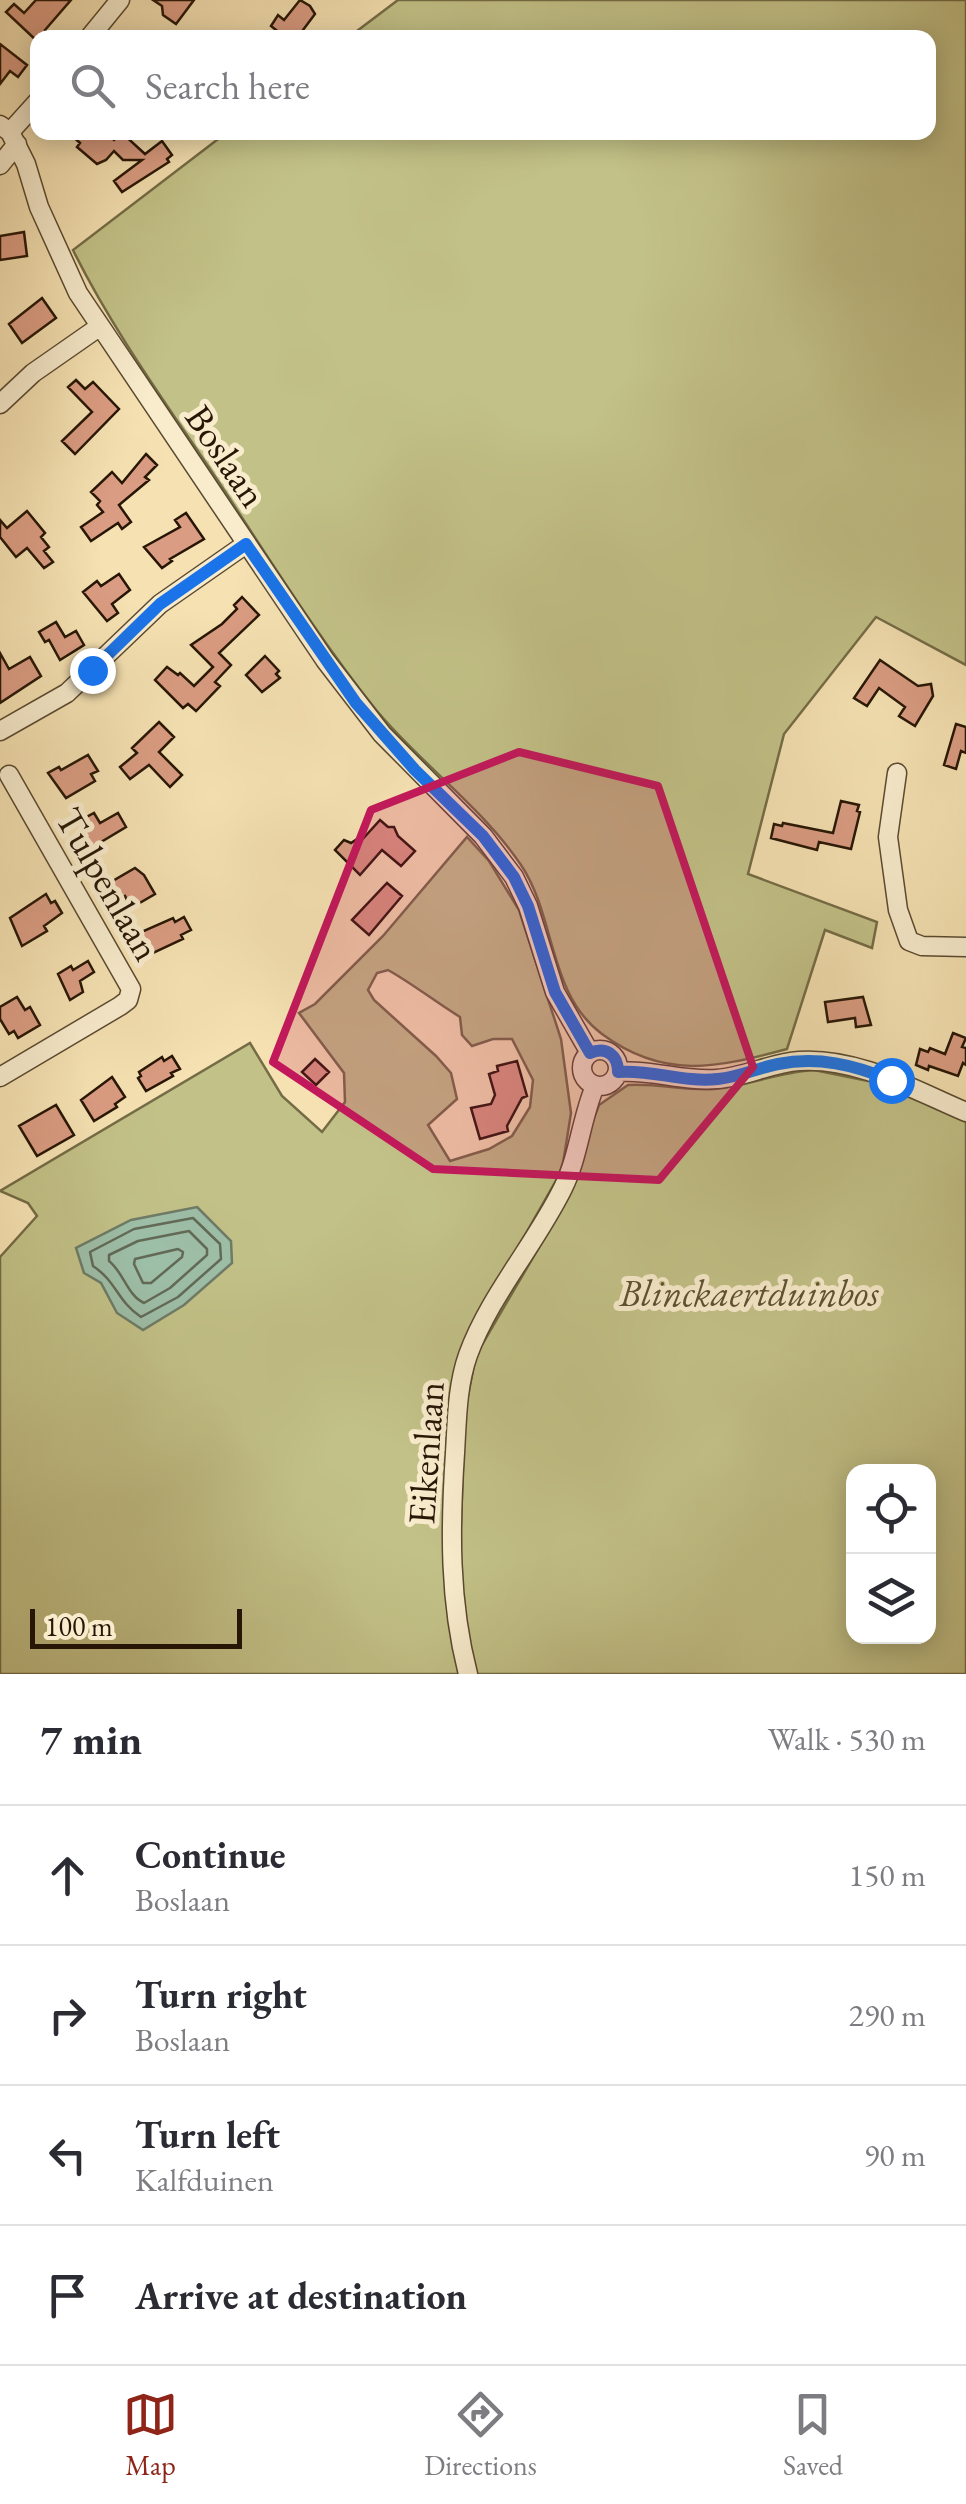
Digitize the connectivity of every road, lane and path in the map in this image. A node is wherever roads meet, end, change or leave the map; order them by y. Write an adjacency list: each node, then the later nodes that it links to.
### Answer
1 (120, 0): 2 (street)
2 (96, 30)
3 (30, 110): 4 (street)
4 (9, 134): 5 (street); 6 (street, Boslaan)
5 (0, 165)
6 (99, 327): 7 (street); 8 (street, Boslaan)
7 (0, 404)
8 (246, 544): 9 (street); 14 (street, Boslaan)
9 (0, 731)
10 (0, 757): 12 (street)
11 (896, 773): 13 (street)
12 (4, 778): 16 (street, Tulpenlaan)
13 (966, 947)
14 (590, 1053): 15 (street, Boslaan); 17 (street, Boslaan)
15 (618, 1072): 17 (street); 18 (street, Boslaan)
16 (0, 1077)
17 (595, 1086): 19 (street, Eikenlaan)
18 (966, 1112)
19 (468, 1674)

